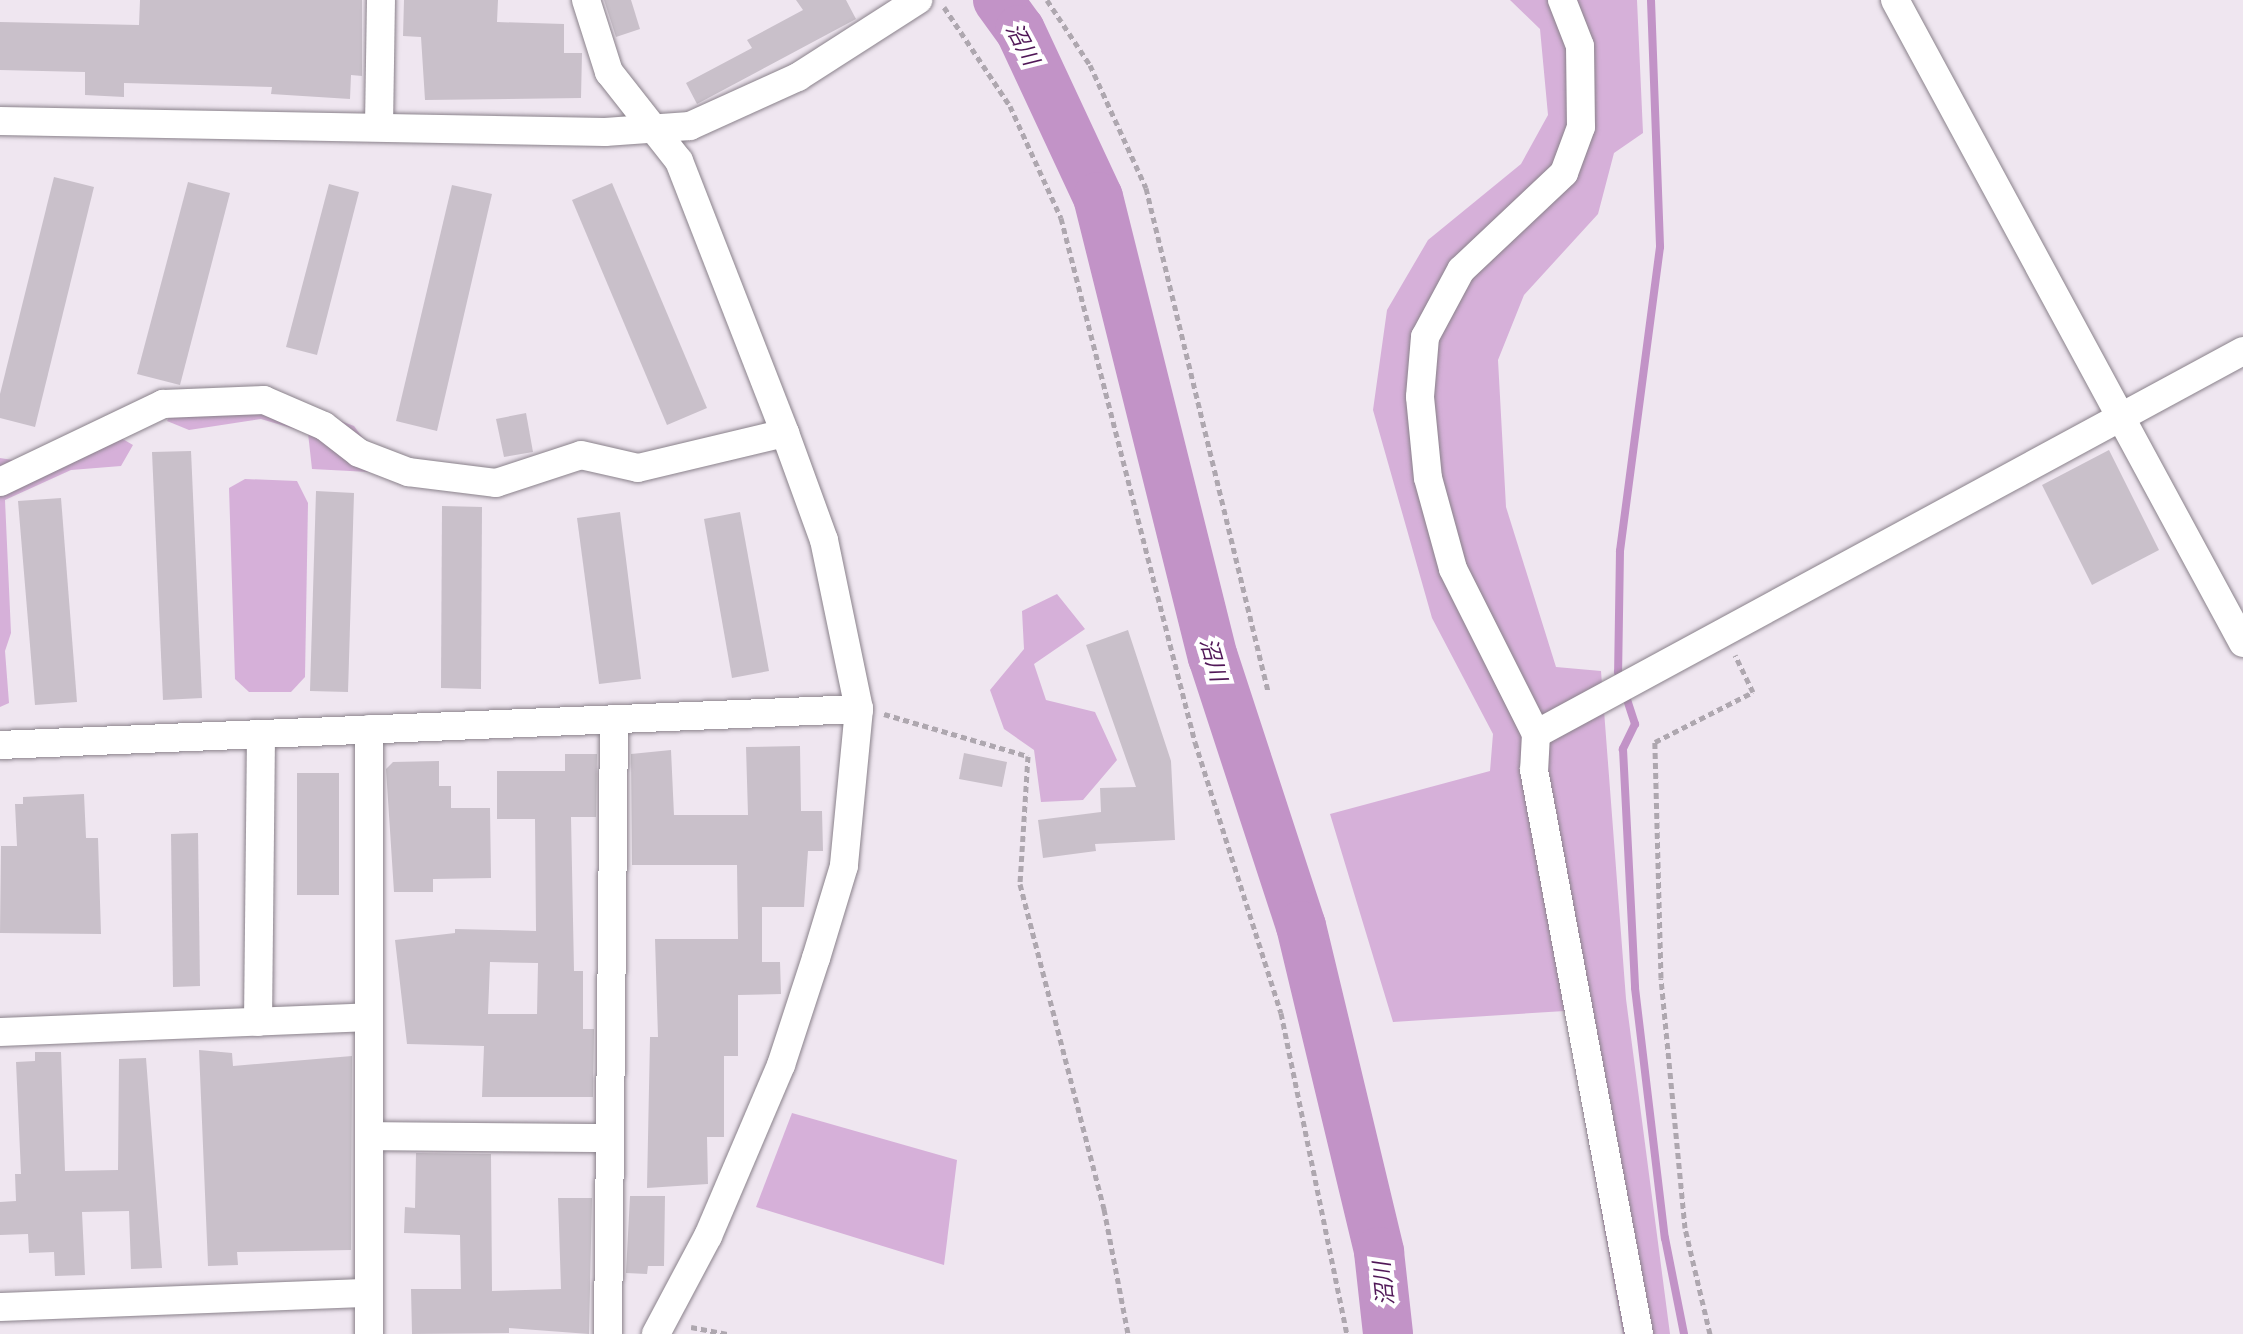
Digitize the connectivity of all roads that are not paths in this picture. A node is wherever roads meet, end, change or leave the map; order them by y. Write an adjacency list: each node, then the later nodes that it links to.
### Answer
1 (381, 0): 7 (street)
2 (586, 0): 8 (street)
3 (918, 0): 8 (street)
4 (1562, 0): 18 (street)
5 (1895, 0): 10 (street)
6 (0, 121): 7 (street)
7 (379, 126): 8 (street)
8 (649, 129): 11 (street)
9 (2243, 351): 10 (street)
10 (2121, 418): 13 (street); 18 (street)
11 (785, 433): 12 (street); 14 (street)
12 (0, 482)
13 (2243, 643)
14 (859, 709): 15 (street); 27 (street)
15 (614, 719): 16 (street); 24 (street)
16 (369, 729): 17 (street); 20 (street)
17 (261, 734): 19 (street); 21 (street)
18 (1536, 734): 30 (street)
19 (0, 745)
20 (369, 1017): 21 (street); 23 (street)
21 (258, 1022): 22 (street)
22 (0, 1032)
23 (370, 1136): 24 (street); 25 (street)
24 (609, 1138): 29 (street)
25 (369, 1293): 26 (street); 28 (street)
26 (0, 1307)
27 (659, 1329)
28 (369, 1334)
29 (608, 1334)
30 (1639, 1334)

